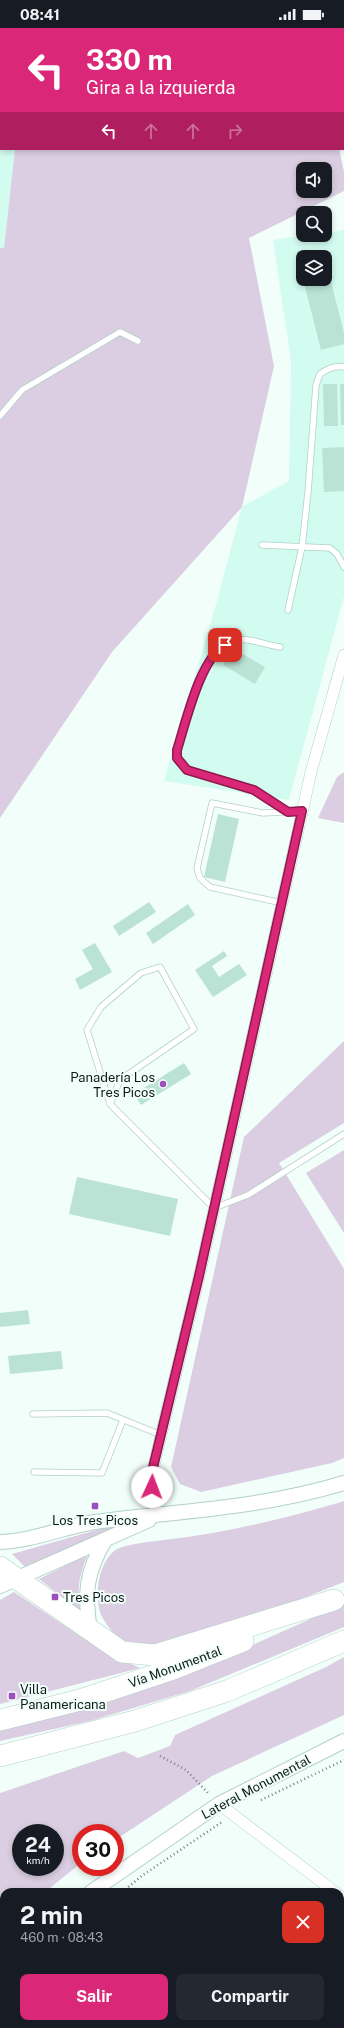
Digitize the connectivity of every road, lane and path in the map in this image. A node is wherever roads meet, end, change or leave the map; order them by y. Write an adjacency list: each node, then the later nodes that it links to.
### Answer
1 (138, 341): 3 (lane)
2 (344, 367): 5 (lane)
3 (0, 416)
4 (262, 545): 5 (lane)
5 (302, 547): 6 (lane); 7 (lane)
6 (344, 567)
7 (288, 610)
8 (280, 647): 11 (lane)
9 (344, 655): 10 (street)
10 (302, 811): 11 (lane); 12 (street)
11 (288, 812): 12 (lane)
12 (282, 902): 15 (street)
13 (110, 1104): 13 (lane); 15 (lane)
14 (344, 1134): 15 (lane)
15 (214, 1208): 18 (street)
16 (34, 1414): 17 (lane)
17 (123, 1420): 18 (lane); 19 (lane)
18 (161, 1435): 21 (street)
19 (34, 1472)
20 (344, 1483): 21 (street)
21 (157, 1516): 22 (street); 23 (street)
22 (105, 1540): 24 (street); 26 (street)
23 (0, 1542)
24 (6, 1577): 26 (highway)
25 (339, 1598): 26 (highway); 28 (highway, Vía Monumental)
26 (90, 1630)
27 (344, 1641): 29 (highway)
28 (0, 1720)
29 (105, 1729): 31 (highway); 33 (highway)
30 (344, 1741): 34 (street, Lateral Monumental)
31 (0, 1756)
32 (160, 1756): 34 (path)
33 (0, 1772)
34 (219, 1804): 35 (street, Lateral Monumental); 36 (street)
35 (97, 1888)
36 (330, 1888)

